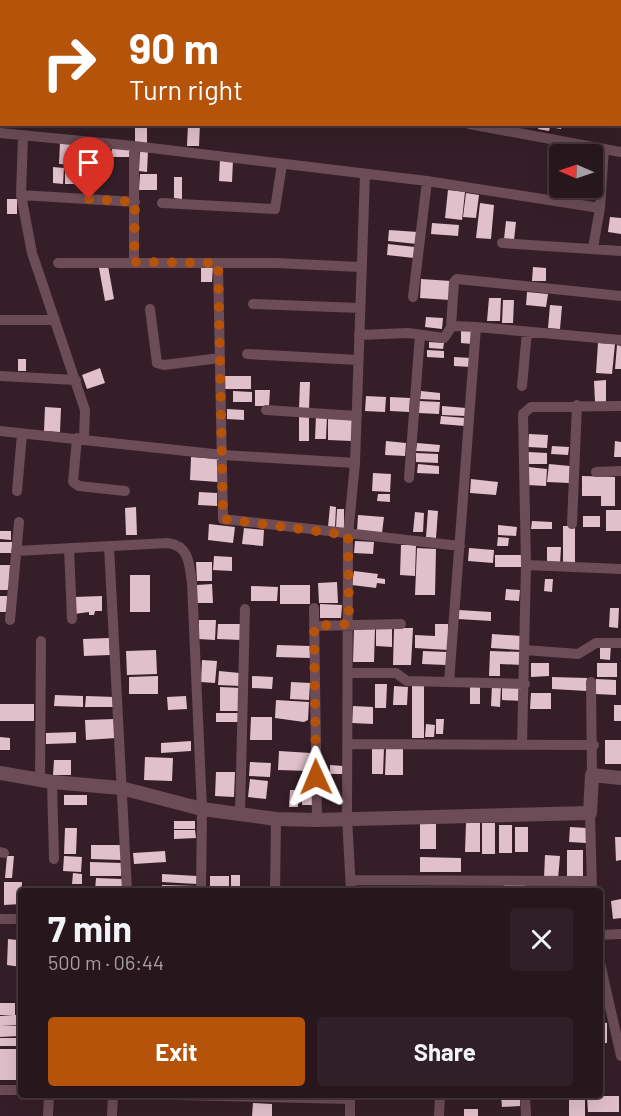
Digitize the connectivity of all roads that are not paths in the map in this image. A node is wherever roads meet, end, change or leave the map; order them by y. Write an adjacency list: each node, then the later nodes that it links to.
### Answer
1 (480, 126): 5 (street)
2 (0, 133): 3 (street)
3 (23, 136): 4 (street); 10 (street)
4 (134, 146): 7 (street); 11 (street)
5 (604, 149): 6 (street); 13 (street)
6 (621, 152)
7 (282, 164): 8 (street); 12 (street)
8 (365, 174): 9 (street); 20 (street)
9 (428, 181): 13 (street); 22 (street)
10 (21, 195): 11 (street); 27 (street)
11 (135, 202): 17 (street)
12 (162, 203)
13 (600, 208): 15 (street)
14 (502, 243): 15 (street)
15 (593, 248): 16 (street)
16 (621, 251)
17 (134, 262): 18 (street); 19 (street)
18 (58, 263)
19 (218, 263): 20 (street); 35 (street)
20 (360, 267): 24 (street)
21 (621, 296): 28 (street)
22 (413, 297)
23 (253, 304): 24 (street)
24 (360, 308): 31 (street)
25 (150, 309): 35 (street)
26 (0, 320): 27 (street)
27 (55, 320): 38 (street)
28 (450, 327): 29 (street); 32 (street)
29 (476, 327): 30 (street); 58 (street)
30 (527, 332): 33 (street); 39 (street)
31 (359, 335): 32 (street); 36 (street)
32 (420, 335): 51 (street)
33 (621, 340)
34 (247, 354): 36 (street)
35 (220, 358): 47 (street)
36 (358, 360): 43 (street)
37 (0, 376): 38 (street)
38 (76, 380): 46 (street)
39 (522, 386)
40 (577, 405): 41 (street); 55 (street); 61 (street)
41 (621, 406)
42 (266, 410): 43 (street)
43 (357, 416): 48 (street)
44 (0, 431): 45 (street)
45 (22, 434): 46 (street); 52 (street)
46 (81, 438): 47 (street); 53 (street)
47 (223, 455): 48 (street); 56 (street)
48 (356, 463): 56 (street)
49 (621, 471): 50 (street)
50 (596, 472)
51 (409, 478)
52 (17, 491)
53 (125, 491)
54 (19, 522): 60 (street)
55 (572, 524)
56 (348, 535): 58 (street); 67 (street)
57 (109, 546): 59 (street); 84 (street); 85 (street)
58 (460, 546): 74 (street)
59 (69, 548): 60 (street); 65 (street)
60 (16, 551): 66 (street)
61 (526, 565): 62 (street); 72 (street)
62 (621, 569)
63 (314, 608): 69 (street)
64 (245, 609): 87 (street)
65 (72, 619)
66 (10, 621)
67 (349, 624): 68 (street); 69 (street); 73 (street)
68 (401, 624)
69 (314, 626): 90 (street)
70 (41, 641): 83 (street)
71 (621, 643): 72 (street)
72 (525, 650): 76 (street)
73 (349, 673): 74 (street); 77 (street)
74 (449, 682): 76 (street)
75 (591, 682): 79 (street)
76 (525, 684): 78 (street)
77 (348, 744): 78 (street); 88 (street)
78 (522, 745): 79 (street)
79 (594, 745): 81 (street)
80 (0, 773): 83 (street)
81 (592, 776): 82 (street); 86 (street)
82 (621, 778)
83 (46, 781): 84 (street); 91 (street)
84 (121, 788): 85 (street); 94 (street)
85 (202, 809): 87 (street); 95 (street)
86 (590, 813): 88 (street); 93 (street)
87 (240, 814): 89 (street)
88 (348, 817): 90 (street); 92 (street)
89 (276, 819): 90 (street); 96 (street)
90 (317, 820)
91 (54, 859)
92 (351, 885): 93 (street)
93 (591, 886)
94 (127, 888)
95 (201, 888)
96 (275, 888)
97 (0, 919): 98 (street)
98 (18, 919)
99 (603, 934): 100 (street)
100 (621, 934)
101 (603, 982): 102 (street)
102 (621, 1056)
103 (0, 1090): 104 (street)
104 (18, 1090)
105 (49, 1098): 110 (street)
106 (113, 1098): 111 (street)
107 (350, 1098): 112 (street)
108 (440, 1098): 113 (street)
109 (525, 1098): 114 (street)
110 (48, 1116)
111 (112, 1116)
112 (350, 1116)
113 (439, 1116)
114 (526, 1116)

